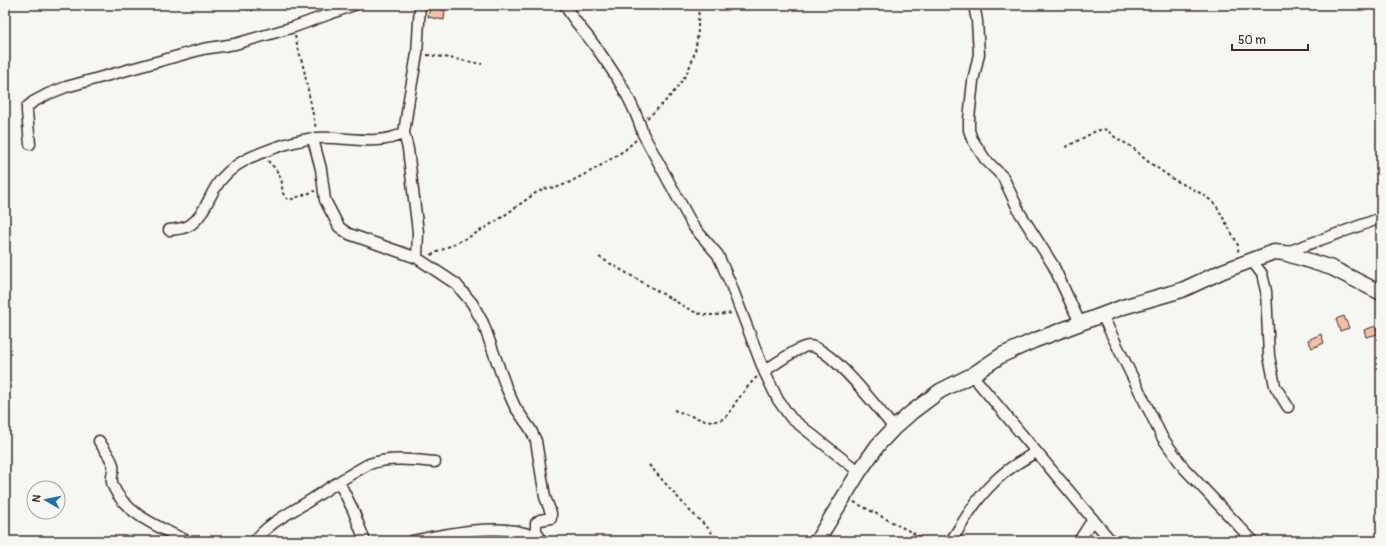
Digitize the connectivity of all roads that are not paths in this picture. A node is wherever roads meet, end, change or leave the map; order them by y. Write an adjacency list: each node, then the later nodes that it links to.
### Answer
1 (354, 5): 7 (street)
2 (420, 5): 5 (street)
3 (565, 5): 16 (street)
4 (974, 5): 15 (street)
5 (404, 133): 6 (street); 11 (street)
6 (315, 138): 9 (street); 11 (street)
7 (30, 144)
8 (1381, 218): 10 (street)
9 (169, 230)
10 (1284, 253): 12 (street); 13 (street)
11 (419, 259): 26 (street)
12 (1252, 261): 14 (street); 18 (street)
13 (1381, 293)
14 (1102, 315): 15 (street); 35 (street)
15 (1080, 323): 17 (street)
16 (764, 372): 19 (street); 23 (street)
17 (972, 375): 19 (street); 21 (street)
18 (1288, 406)
19 (894, 428): 23 (street)
20 (99, 441): 27 (street)
21 (1036, 452): 25 (street); 32 (street)
22 (435, 462): 24 (street)
23 (860, 472): 31 (street)
24 (339, 482): 28 (street); 29 (street)
25 (1093, 519): 33 (street); 34 (street)
26 (541, 540): 30 (street)
27 (187, 541)
28 (255, 541)
29 (365, 541)
30 (412, 541)
31 (817, 541)
32 (951, 541)
33 (1079, 541)
34 (1111, 541)
35 (1253, 541)

